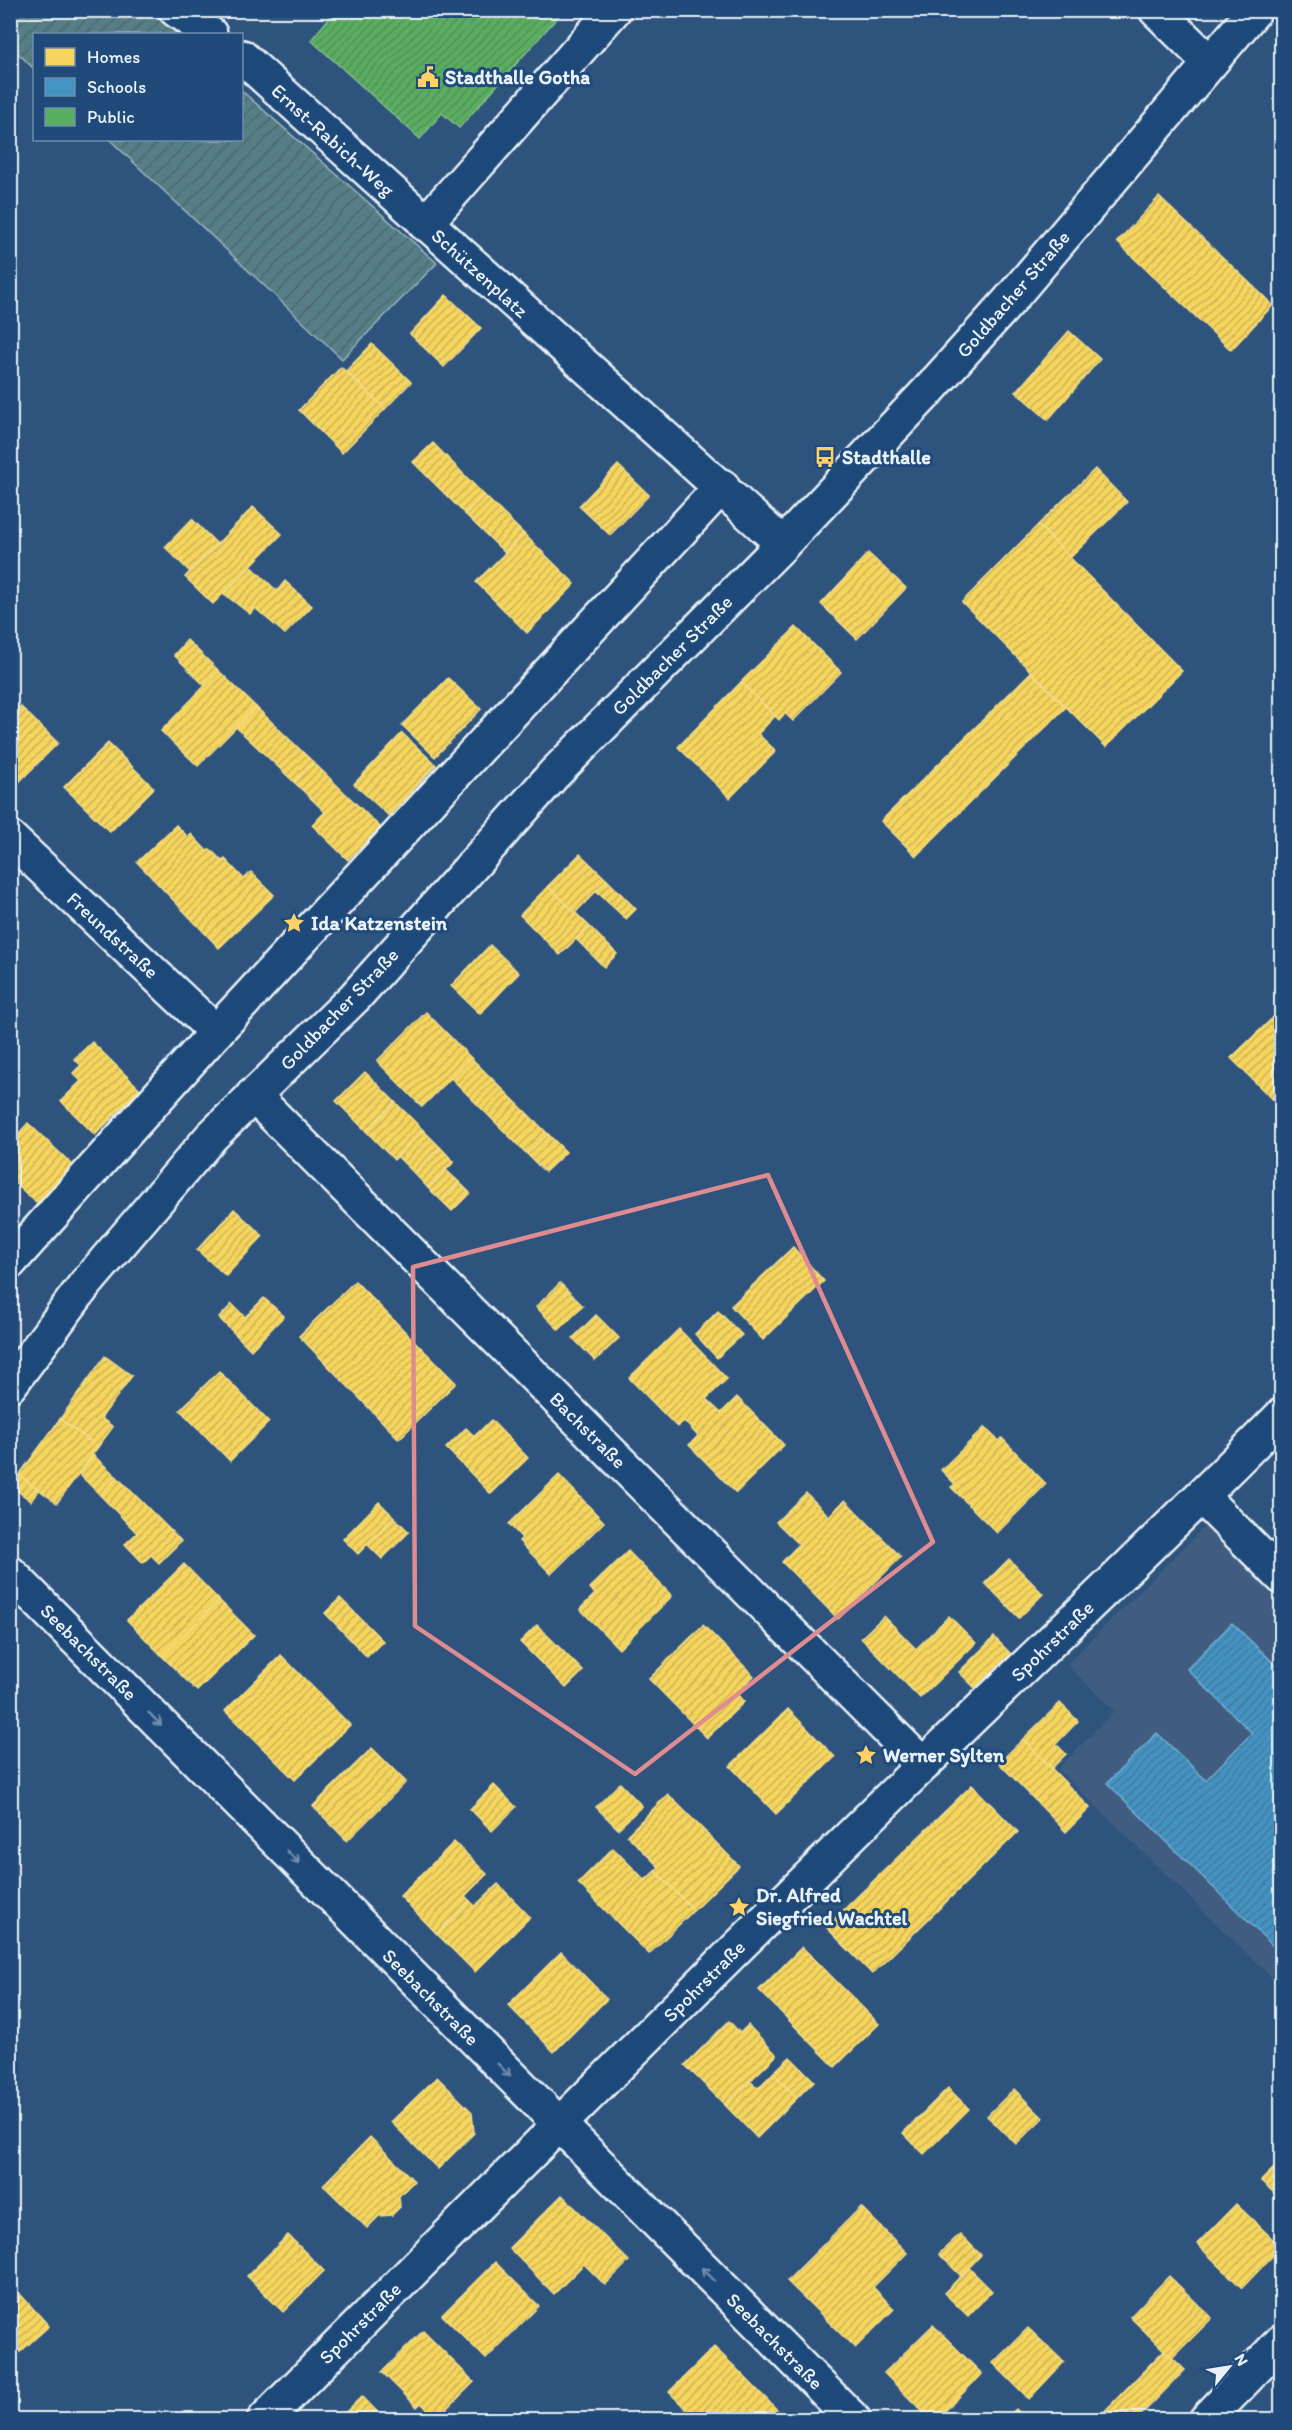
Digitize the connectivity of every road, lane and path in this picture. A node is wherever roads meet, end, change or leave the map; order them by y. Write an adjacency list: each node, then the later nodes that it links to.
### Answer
1 (176, 10): 5 (street)
2 (614, 10): 8 (street, Schützenplatz)
3 (1156, 10): 7 (street)
4 (1255, 10): 7 (street, Goldbacher Straße)
5 (209, 33)
6 (243, 58): 8 (street, Ernst-Rabich-Weg)
7 (1210, 63): 10 (street, Goldbacher Straße)
8 (425, 224): 9 (street, Schützenplatz)
9 (722, 486): 10 (street); 12 (street)
10 (783, 544): 13 (street, Goldbacher Straße)
11 (10, 838): 12 (street, Freundstraße)
12 (216, 1032): 14 (street)
13 (253, 1095): 15 (street, Goldbacher Straße); 20 (street, Bachstraße)
14 (10, 1262)
15 (10, 1385)
16 (1281, 1415): 17 (street, Spohrstraße)
17 (1202, 1497): 19 (street); 20 (street, Spohrstraße)
18 (10, 1573): 21 (street, Seebachstraße, one-way to 21)
19 (1281, 1577)
20 (923, 1765): 21 (street, Spohrstraße)
21 (558, 2125): 23 (street, Spohrstraße); 24 (street, Seebachstraße, one-way to 21)
22 (1281, 2341): 25 (street)
23 (264, 2420)
24 (854, 2420)
25 (1206, 2420)

